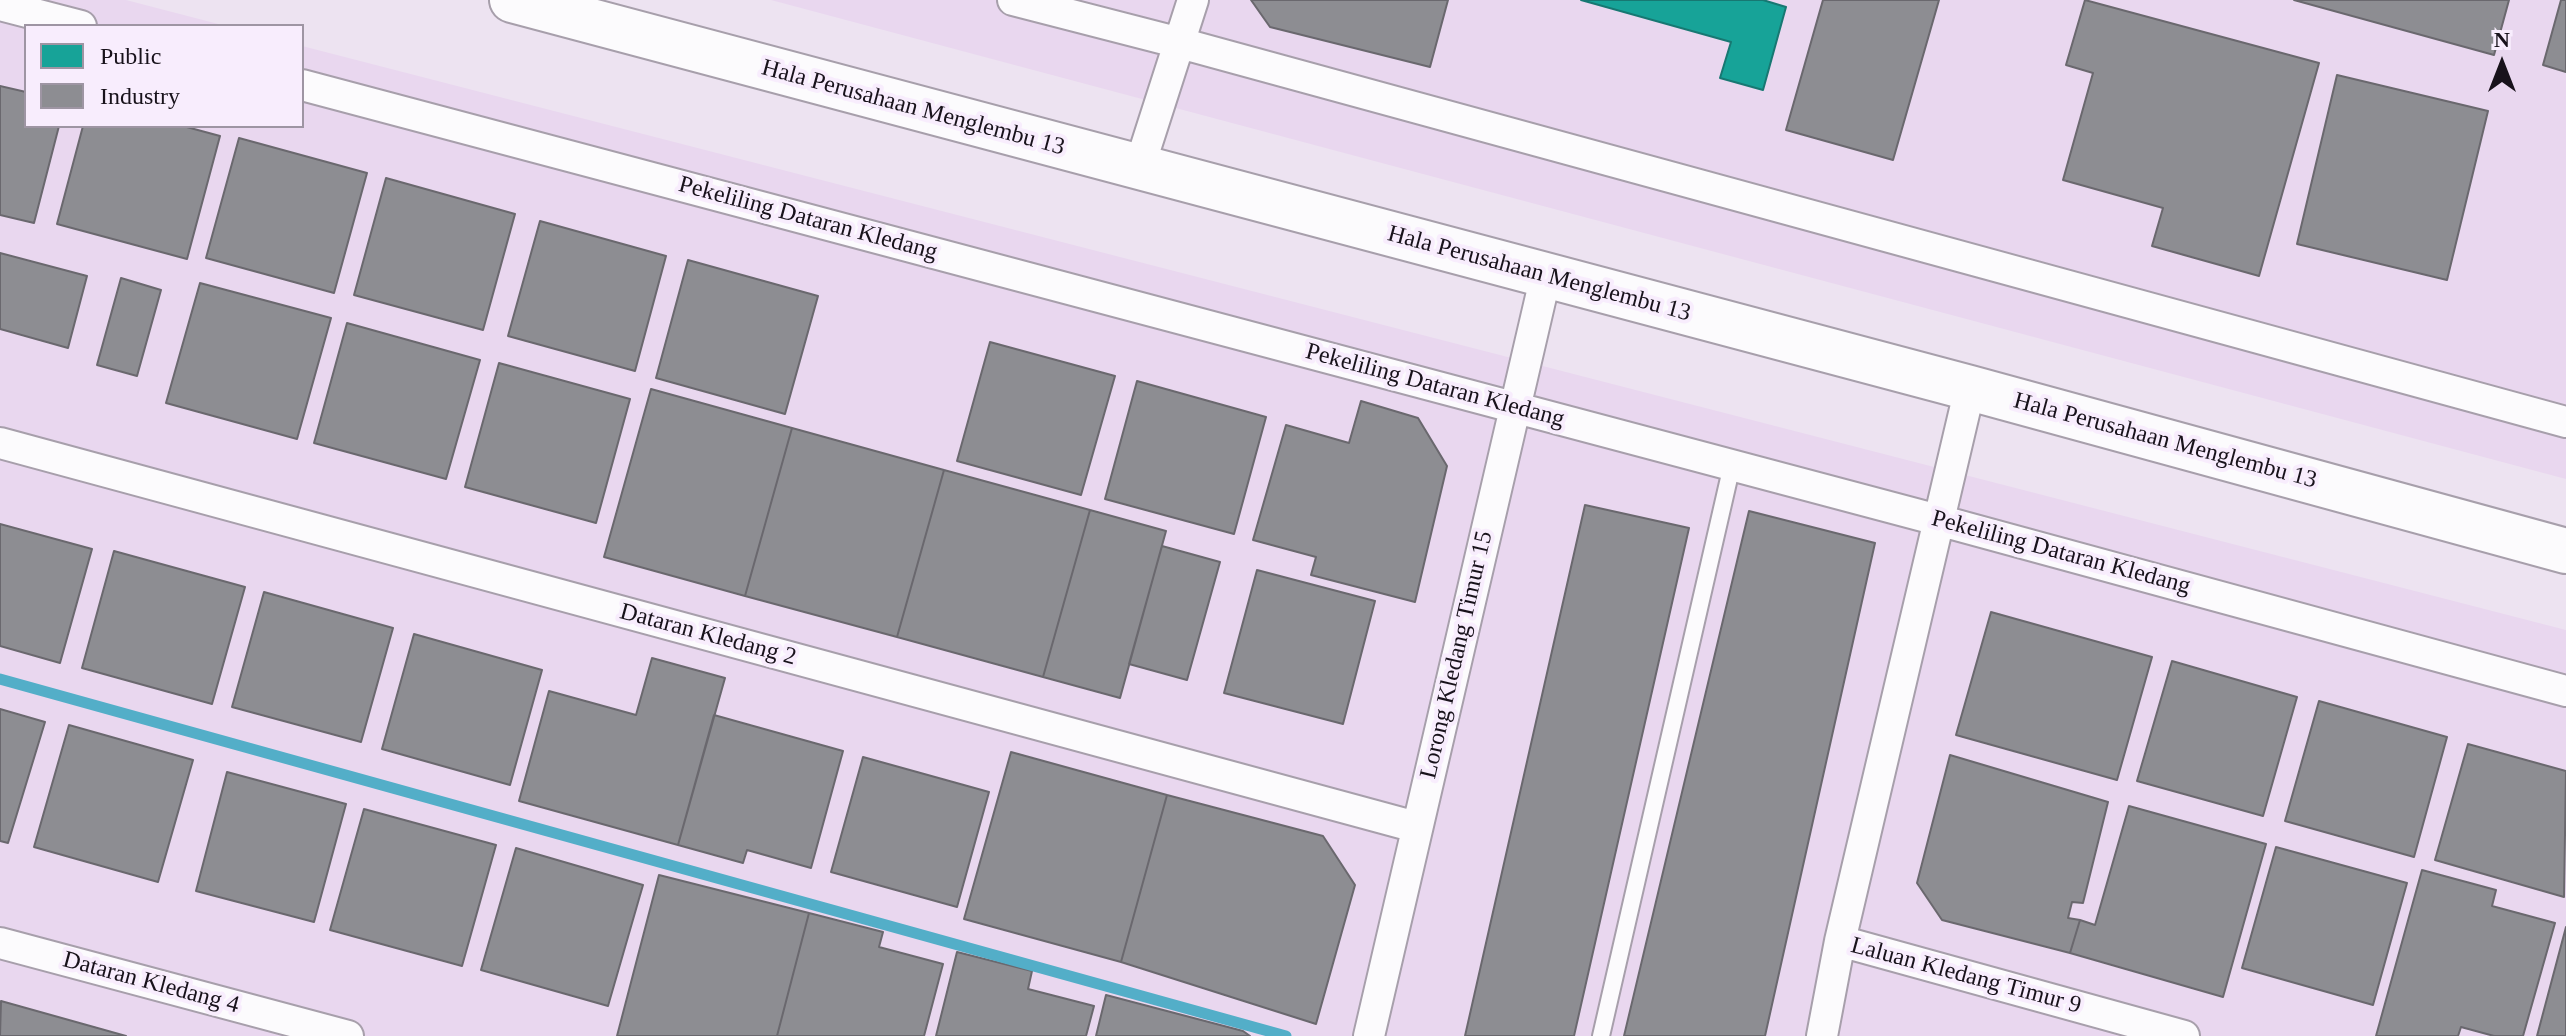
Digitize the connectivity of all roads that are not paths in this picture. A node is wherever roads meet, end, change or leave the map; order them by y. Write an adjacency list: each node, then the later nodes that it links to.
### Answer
1 (512, 0): 8 (street, Hala Perusahaan Menglembu 13)
2 (1013, 0): 6 (street)
3 (1193, 0): 6 (street)
4 (0, 5): 5 (street)
5 (73, 24)
6 (1180, 43): 8 (street); 12 (street)
7 (304, 86): 11 (street, Pekeliling Dataran Kledang)
8 (1139, 168): 9 (street, Hala Perusahaan Menglembu 13)
9 (1546, 275): 10 (street, Hala Perusahaan Menglembu 13); 11 (street, Lorong Kledang Timur 15)
10 (1970, 388): 15 (street); 16 (street, Hala Perusahaan Menglembu 13)
11 (1516, 407): 14 (street, Pekeliling Dataran Kledang); 18 (street, Lorong Kledang Timur 15)
12 (2566, 422)
13 (0, 443): 18 (street, Dataran Kledang 2)
14 (1732, 465): 15 (street, Pekeliling Dataran Kledang); 23 (lane)
15 (1938, 520): 17 (street, Pekeliling Dataran Kledang); 19 (street)
16 (2566, 551)
17 (2566, 691)
18 (1416, 827): 22 (street, Lorong Kledang Timur 15)
19 (1840, 941): 24 (street); 25 (street, Laluan Kledang Timur 9)
20 (0, 943): 21 (street, Dataran Kledang 4)
21 (348, 1036)
22 (1369, 1036)
23 (1601, 1036)
24 (1822, 1036)
25 (2184, 1036)

